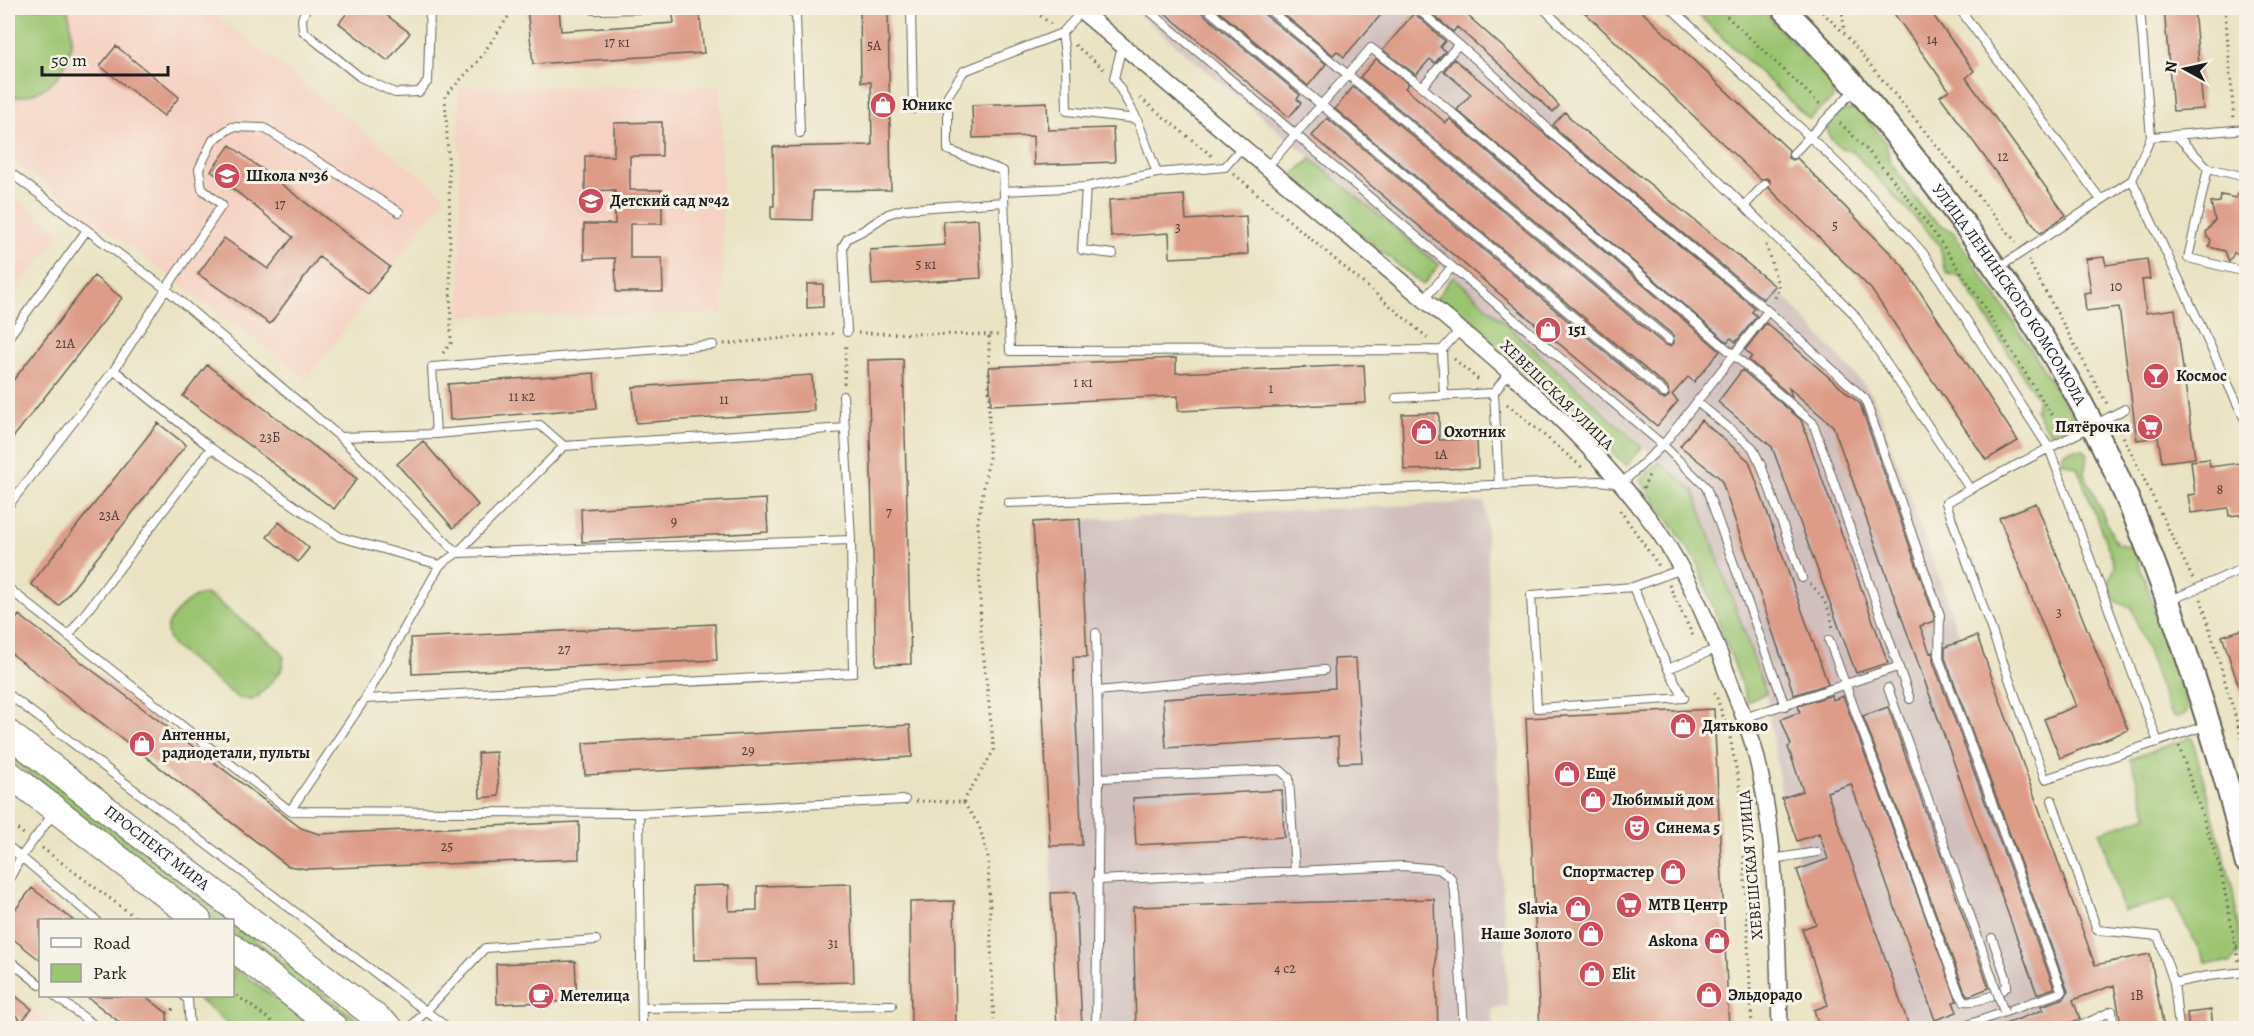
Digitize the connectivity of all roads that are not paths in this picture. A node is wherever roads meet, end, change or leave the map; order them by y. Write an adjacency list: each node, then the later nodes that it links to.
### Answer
1 (306, 8): 2 (lane)
2 (430, 8)
3 (591, 8): 4 (lane)
4 (645, 8)
5 (783, 8): 27 (lane)
6 (911, 8): 24 (lane)
7 (1146, 8): 28 (lane)
8 (1206, 8): 23 (lane)
9 (1267, 8): 20 (lane)
10 (1543, 8): 45 (lane)
11 (1671, 8): 31 (lane)
12 (1783, 8): 22 (main road, УЛИЦА ЛЕНИНСКОГО КОМСОМОЛА)
13 (1959, 8): 43 (lane)
14 (2140, 8): 30 (lane)
15 (1080, 9): 17 (lane); 18 (street, ХЕВЕШСКАЯ УЛИЦА)
16 (1418, 9): 19 (lane)
17 (1062, 33): 25 (lane); 42 (lane)
18 (1122, 45): 25 (lane); 32 (street, ХЕВЕШСКАЯ УЛИЦА)
19 (1458, 45): 21 (lane); 56 (lane)
20 (1347, 74): 21 (lane); 23 (lane); 60 (lane)
21 (1422, 87): 63 (lane)
22 (1857, 87): 31 (lane); 52 (main road, УЛИЦА ЛЕНИНСКОГО КОМСОМОЛА)
23 (1321, 104): 28 (lane); 67 (lane)
24 (912, 109)
25 (1137, 118): 37 (lane)
26 (2247, 129): 29 (lane)
27 (800, 133)
28 (1296, 133): 34 (lane); 51 (lane)
29 (2176, 135): 30 (lane); 35 (lane)
30 (2151, 137): 39 (lane)
31 (1809, 138): 33 (lane); 81 (lane)
32 (1243, 146): 34 (street, ХЕВЕШСКАЯ УЛИЦА); 37 (lane)
33 (1793, 154)
34 (1267, 167): 55 (street, ХЕВЕШСКАЯ УЛИЦА)
35 (2208, 168): 38 (lane); 49 (lane)
36 (8, 171): 47 (lane)
37 (1157, 173): 41 (lane)
38 (2247, 177)
39 (2132, 180): 43 (lane); 50 (lane)
40 (1765, 184): 45 (lane)
41 (1086, 188): 42 (lane); 48 (lane)
42 (1004, 191): 44 (lane)
43 (2101, 200): 52 (lane)
44 (1004, 202): 58 (lane); 62 (lane)
45 (1745, 205): 84 (lane)
46 (399, 212): 54 (lane)
47 (87, 230): 54 (lane); 59 (lane)
48 (1113, 254)
49 (2188, 258): 50 (lane); 53 (lane)
50 (2174, 266): 73 (lane)
51 (1452, 267): 55 (lane); 78 (lane)
52 (1997, 269): 74 (main road, УЛИЦА ЛЕНИНСКОГО КОМСОМОЛА)
53 (2247, 272)
54 (166, 289): 64 (lane); 77 (lane)
55 (1424, 299): 57 (street, ХЕВЕШСКАЯ УЛИЦА)
56 (1768, 311): 63 (lane); 143 (lane)
57 (1460, 330): 62 (lane); 65 (street, ХЕВЕШСКАЯ УЛИЦА)
58 (847, 332)
59 (8, 338)
60 (1669, 340)
61 (712, 345): 76 (lane)
62 (1442, 350): 69 (lane)
63 (1734, 354): 71 (lane); 100 (lane)
64 (114, 370): 80 (lane); 86 (lane)
65 (1509, 372): 66 (lane); 82 (street, ХЕВЕШСКАЯ УЛИЦА)
66 (1494, 393): 69 (lane); 83 (lane)
67 (1664, 393)
68 (843, 396): 75 (lane)
69 (1444, 396): 70 (lane)
70 (1396, 398)
71 (1697, 402): 78 (lane); 92 (lane)
72 (2125, 409): 74 (lane)
73 (2247, 422)
74 (2093, 426): 81 (lane); 95 (main road, УЛИЦА ЛЕНИНСКОГО КОМСОМОЛА)
75 (846, 428): 79 (lane); 87 (lane)
76 (436, 434): 77 (lane); 79 (lane)
77 (340, 437): 88 (lane)
78 (1663, 445): 82 (lane); 109 (lane)
79 (564, 446): 88 (lane)
80 (211, 448): 89 (lane); 97 (lane)
81 (2049, 448): 84 (lane); 113 (lane)
82 (1622, 484): 83 (lane); 91 (street, ХЕВЕШСКАЯ УЛИЦА)
83 (1499, 485): 85 (lane)
84 (1970, 489): 113 (lane)
85 (1008, 503)
86 (8, 506)
87 (851, 540): 88 (lane); 107 (lane)
88 (457, 553): 89 (lane)
89 (440, 565): 107 (lane)
90 (2247, 567): 95 (lane)
91 (1682, 569): 93 (lane); 99 (street, ХЕВЕШСКАЯ УЛИЦА)
92 (1802, 578)
93 (1633, 587): 101 (lane); 101 (lane)
94 (8, 588): 97 (lane)
95 (2170, 601): 111 (main road, УЛИЦА ЛЕНИНСКОГО КОМСОМОЛА)
96 (1096, 633): 105 (lane)
97 (68, 636): 119 (lane)
98 (1829, 640): 103 (lane)
99 (1718, 648): 101 (lane); 110 (street, ХЕВЕШСКАЯ УЛИЦА)
100 (1898, 667): 103 (lane); 108 (lane)
101 (1668, 669)
102 (1324, 670): 105 (lane)
103 (1846, 686): 109 (lane); 131 (lane)
104 (1888, 688): 143 (lane, bridge)
105 (1097, 691): 115 (lane)
106 (8, 694): 142 (lane)
107 (365, 699): 119 (lane)
108 (1910, 699)
109 (1785, 706): 110 (lane)
110 (1744, 718): 124 (street, ХЕВЕШСКАЯ УЛИЦА)
111 (2210, 725): 113 (lane); 125 (main road, УЛИЦА ЛЕНИНСКОГО КОМСОМОЛА)
112 (8, 733): 147 (main road, ПРОСПЕКТ МИРА)
113 (2158, 742)
114 (8, 773): 118 (main road, ПРОСПЕКТ МИРА)
115 (1099, 778): 126 (lane); 127 (lane)
116 (905, 800): 120 (lane)
117 (2052, 800): 136 (lane)
118 (56, 810): 123 (lane); 130 (main road, ПРОСПЕКТ МИРА)
119 (290, 811): 120 (lane)
120 (639, 813): 141 (lane)
121 (8, 846): 123 (lane)
122 (1817, 852): 124 (lane)
123 (21, 857): 128 (lane); 129 (lane)
124 (1772, 859): 153 (street, ХЕВЕШСКАЯ УЛИЦА)
125 (2247, 861)
126 (1295, 871): 127 (lane); 152 (lane)
127 (1097, 880): 151 (lane)
128 (8, 881)
129 (94, 919)
130 (195, 919)
131 (1992, 938)
132 (596, 940): 142 (lane)
133 (234, 949): 146 (main road)
134 (8, 959): 137 (lane)
135 (2247, 972): 136 (lane)
136 (2174, 983): 157 (lane)
137 (39, 984)
138 (56, 997): 144 (lane)
139 (188, 997): 145 (lane)
140 (892, 1005): 141 (lane)
141 (642, 1008): 150 (lane)
142 (425, 1010): 148 (lane); 149 (lane)
143 (2004, 1012): 154 (lane)
144 (98, 1029)
145 (190, 1029)
146 (335, 1029)
147 (390, 1029)
148 (410, 1029)
149 (448, 1029)
150 (642, 1029)
151 (1095, 1029)
152 (1464, 1029)
153 (1780, 1029)
154 (1959, 1029)
155 (2076, 1029): 156 (lane)
156 (2114, 1029)
157 (2179, 1029)

